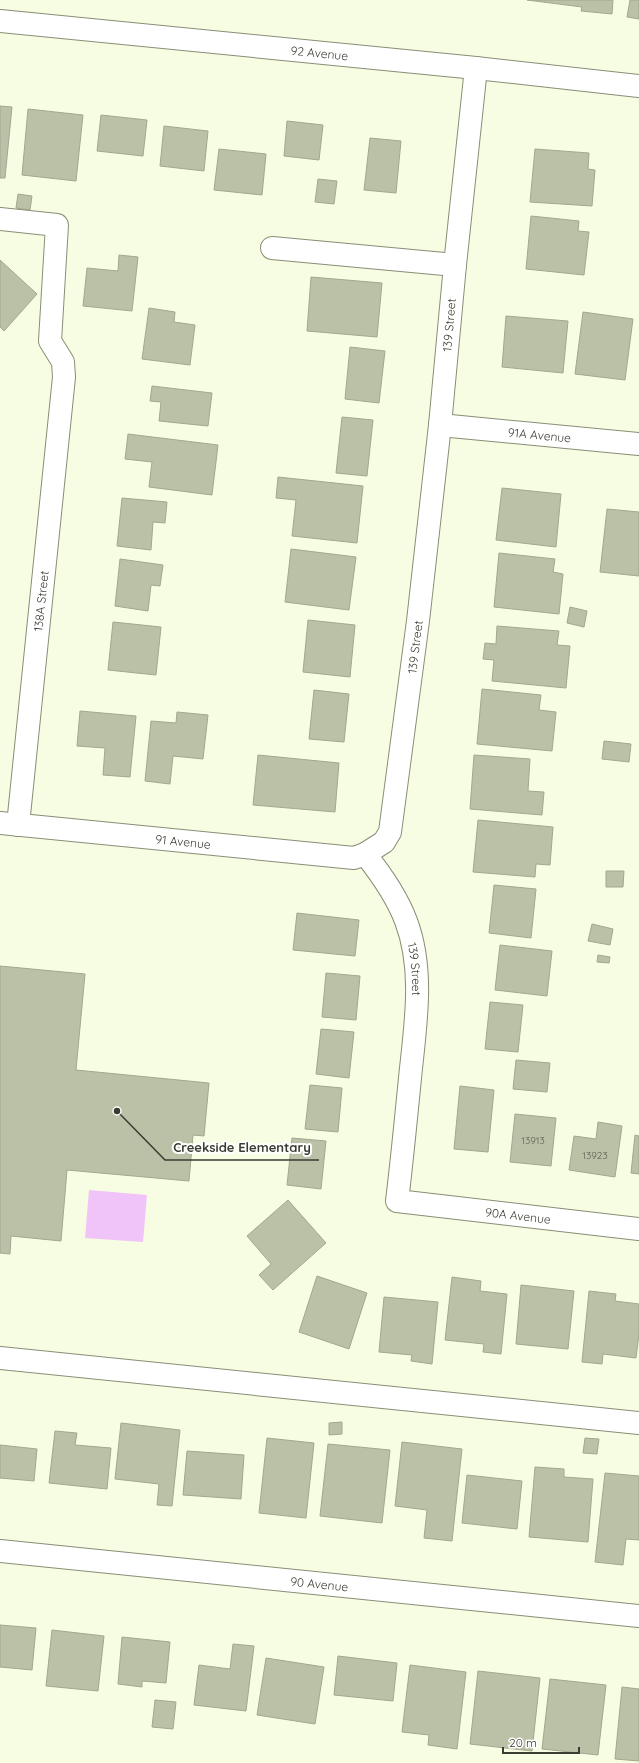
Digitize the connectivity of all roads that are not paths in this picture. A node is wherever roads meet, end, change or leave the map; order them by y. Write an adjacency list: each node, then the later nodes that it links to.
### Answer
1 (0, 21): 2 (street, 92 Avenue)
2 (476, 68): 3 (street, 92 Avenue); 6 (street, 139 Street)
3 (639, 86)
4 (0, 219): 9 (street, 138A Street)
5 (272, 248): 6 (street)
6 (455, 265): 7 (street, 139 Street)
7 (440, 425): 8 (street, 91A Avenue); 10 (street, 139 Street)
8 (639, 444)
9 (9, 824): 10 (street, 91 Avenue)
10 (366, 854): 11 (street, 139 Street)
11 (398, 1201): 12 (street, 90A Avenue)
12 (639, 1229)
13 (0, 1358): 14 (street)
14 (639, 1423)
15 (0, 1551): 16 (street, 90 Avenue)
16 (639, 1616)

